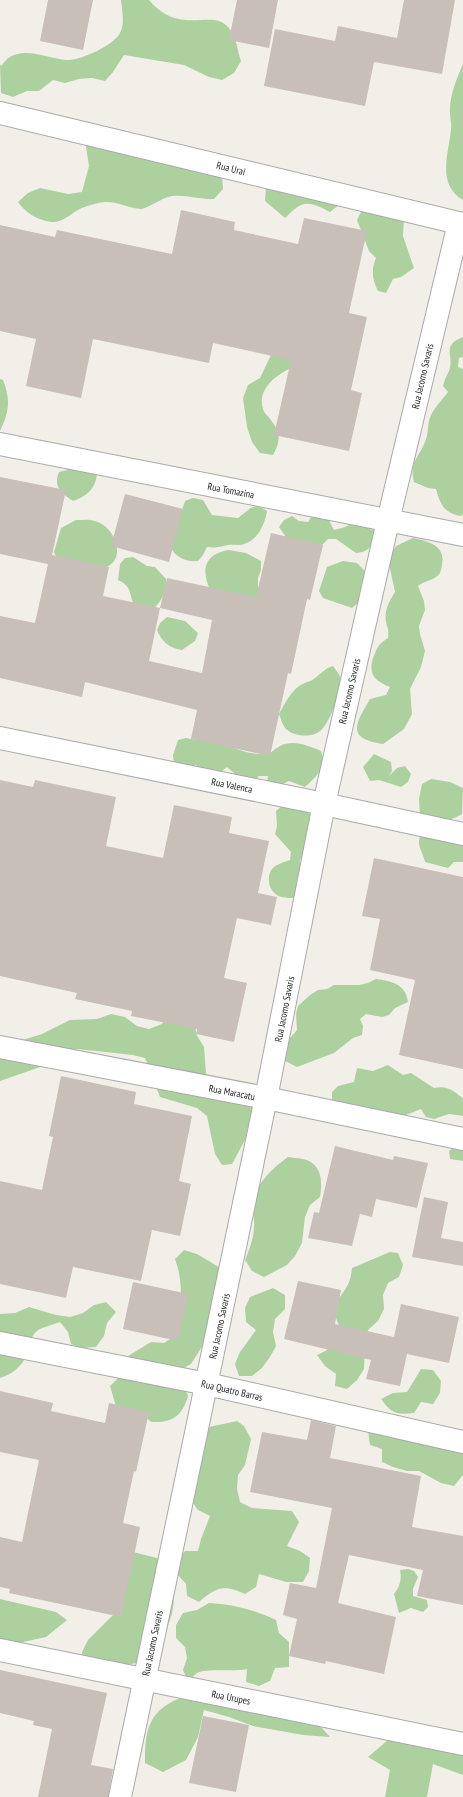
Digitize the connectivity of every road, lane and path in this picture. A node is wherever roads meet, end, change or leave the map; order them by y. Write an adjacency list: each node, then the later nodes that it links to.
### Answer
1 (0, 113): 2 (street, Rua Urai)
2 (461, 223): 4 (street, Rua Jacomo Savaris)
3 (0, 444): 4 (street, Rua Tomazina)
4 (388, 521): 5 (street, Rua Tomazina); 7 (street, Rua Jacomo Savaris)
5 (463, 535)
6 (0, 738): 7 (street, Rua Valenca)
7 (324, 804): 8 (street, Rua Valenca); 10 (street, Rua Jacomo Savaris)
8 (463, 834)
9 (0, 1047): 10 (street, Rua Maracatu)
10 (266, 1098): 11 (street, Rua Maracatu); 13 (street, Rua Jacomo Savaris)
11 (463, 1139)
12 (0, 1343): 13 (street, Rua Quatro Barras)
13 (207, 1384): 14 (street, Rua Quatro Barras); 16 (street, Rua Jacomo Savaris)
14 (463, 1442)
15 (0, 1650): 16 (street, Rua Urupes)
16 (145, 1680): 17 (street, Rua Urupes); 18 (street, Rua Jacomo Savaris)
17 (463, 1744)
18 (120, 1797)

